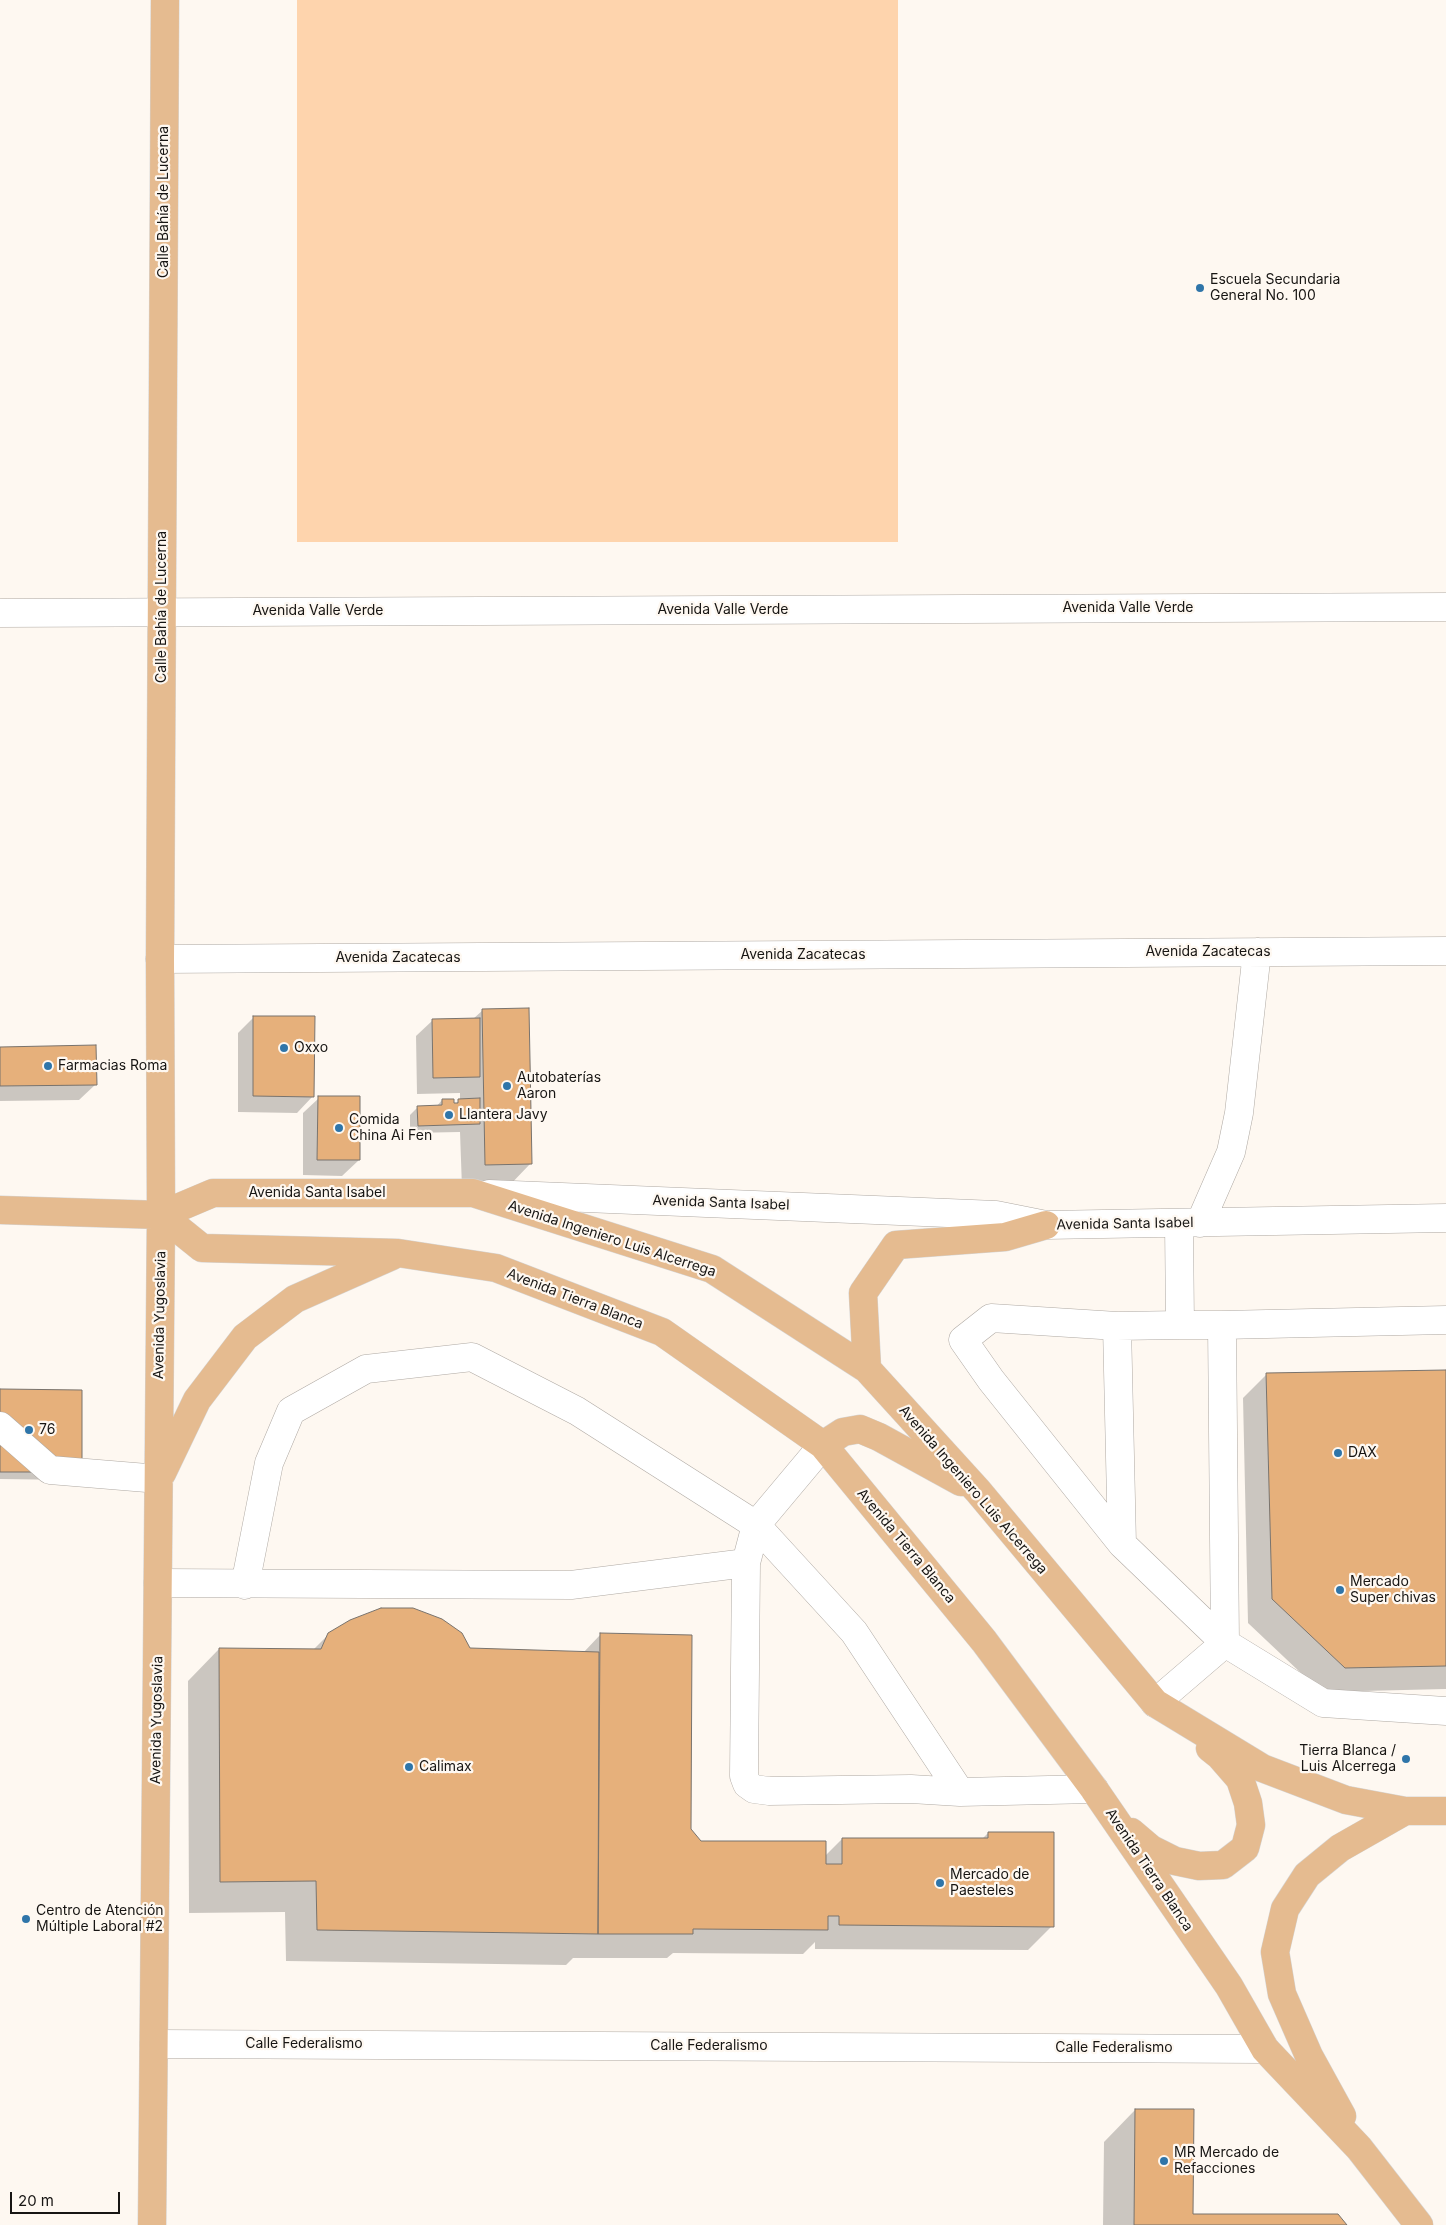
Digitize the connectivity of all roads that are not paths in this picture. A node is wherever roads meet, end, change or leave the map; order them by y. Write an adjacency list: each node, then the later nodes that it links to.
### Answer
1 (165, 0): 3 (main road, Calle Bahía de Lucerna)
2 (1446, 607): 3 (street, Avenida Valle Verde)
3 (162, 612): 4 (street, Avenida Valle Verde); 7 (main road, Calle Bahía de Lucerna)
4 (0, 613)
5 (1446, 951): 6 (street, Avenida Zacatecas)
6 (1257, 952): 7 (street, Avenida Zacatecas); 12 (street)
7 (160, 959): 10 (main road, Calle Bahía de Lucerna)
8 (473, 1193): 10 (main road, Avenida Santa Isabel); 13 (street, Avenida Santa Isabel); 19 (main road, Avenida Ingeniero Luis Alcerrega)
9 (0, 1210): 10 (main road, Avenida Santa Isabel)
10 (161, 1215): 14 (main road, Avenida Tierra Blanca); 22 (main road, Avenida Yugoslavia)
11 (1446, 1218): 12 (street, Avenida Santa Isabel)
12 (1190, 1222): 13 (street, Avenida Santa Isabel); 17 (street)
13 (1046, 1225): 19 (main road)
14 (398, 1253): 21 (main road, Avenida Tierra Blanca); 22 (main road)
15 (1446, 1320): 16 (street)
16 (1222, 1324): 17 (street); 29 (street)
17 (1180, 1325): 18 (street)
18 (1117, 1326): 25 (street); 25 (street)
19 (867, 1369): 23 (main road, Avenida Ingeniero Luis Alcerrega)
20 (0, 1426): 22 (street)
21 (823, 1445): 23 (main road); 24 (street); 32 (main road, Avenida Tierra Blanca)
22 (159, 1479): 27 (main road, Avenida Yugoslavia)
23 (978, 1491): 30 (main road, Avenida Ingeniero Luis Alcerrega)
24 (756, 1525): 26 (street); 28 (street); 33 (street)
25 (1122, 1544): 29 (street)
26 (746, 1563): 28 (street); 33 (street)
27 (158, 1583): 28 (street); 37 (main road, Avenida Yugoslavia)
28 (245, 1585)
29 (1224, 1643): 30 (street); 31 (street)
30 (1155, 1703): 34 (main road, Avenida Ingeniero Luis Alcerrega); 36 (main road)
31 (1446, 1711)
32 (1094, 1789): 33 (street); 36 (main road, Avenida Tierra Blanca)
33 (960, 1792)
34 (1405, 1810): 35 (main road, Avenida Ingeniero Luis Alcerrega); 39 (main road)
35 (1446, 1810)
36 (1109, 1814): 38 (main road, Avenida Tierra Blanca)
37 (154, 2044): 38 (street, Calle Federalismo); 40 (main road, Avenida Yugoslavia)
38 (1265, 2049): 39 (main road, Avenida Tierra Blanca)
39 (1359, 2148): 41 (main road, Avenida Tierra Blanca)
40 (152, 2225)
41 (1418, 2225)

